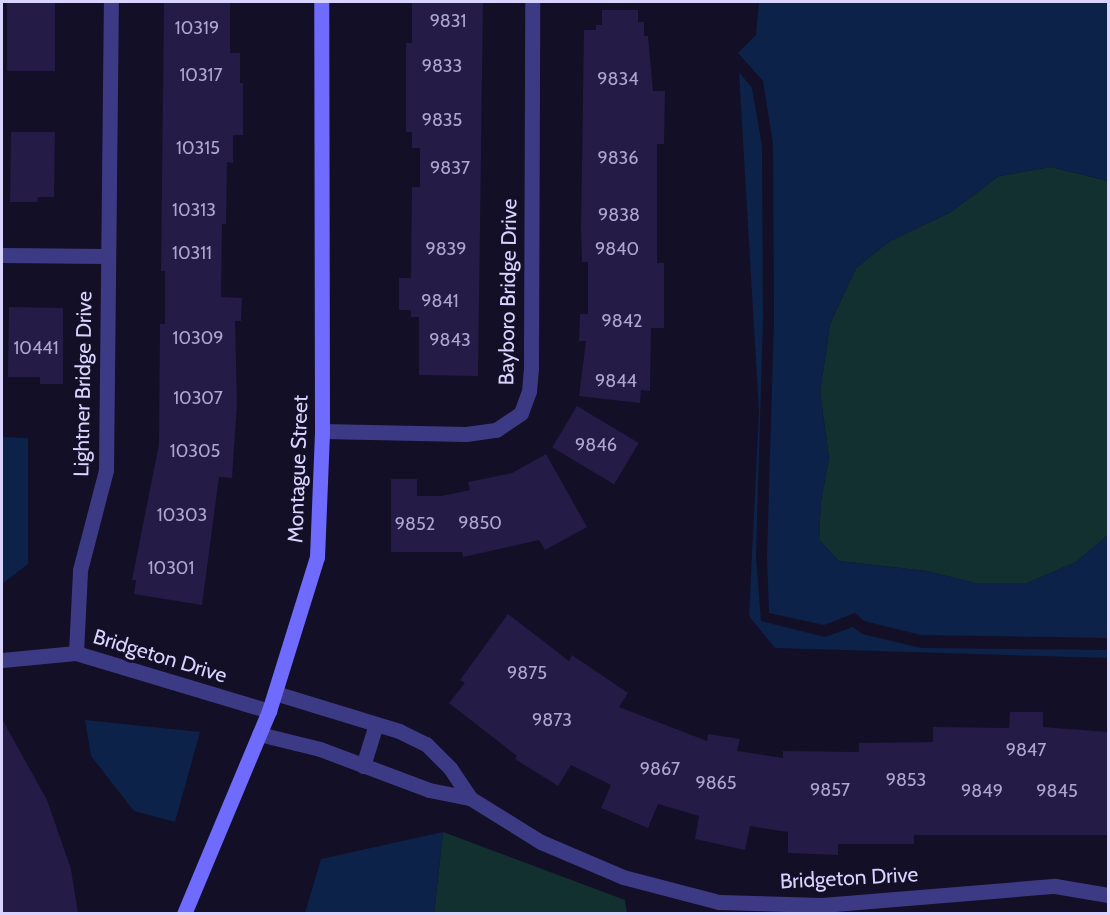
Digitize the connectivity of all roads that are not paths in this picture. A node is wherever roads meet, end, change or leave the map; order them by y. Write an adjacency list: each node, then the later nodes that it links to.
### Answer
1 (111, 2): 5 (street, Lightner Bridge Drive)
2 (321, 2): 6 (street, Montague Street)
3 (532, 2): 6 (street, Bayboro Bridge Drive)
4 (2, 255): 5 (street)
5 (106, 256): 7 (street, Lightner Bridge Drive)
6 (322, 431): 9 (street, Montague Street)
7 (76, 653): 8 (street, Bridgeton Drive); 10 (street, Bridgeton Drive)
8 (2, 660)
9 (275, 693): 10 (street, Montague Street); 11 (street, Bridgeton Drive)
10 (269, 711): 12 (street, Montague Street)
11 (376, 724): 13 (street); 14 (street, Bridgeton Drive)
12 (259, 734): 13 (street, Bridgeton Drive); 16 (street, Montague Street)
13 (363, 766): 14 (street, Bridgeton Drive)
14 (470, 798): 15 (street, Bridgeton Drive)
15 (1108, 895)
16 (184, 914)

